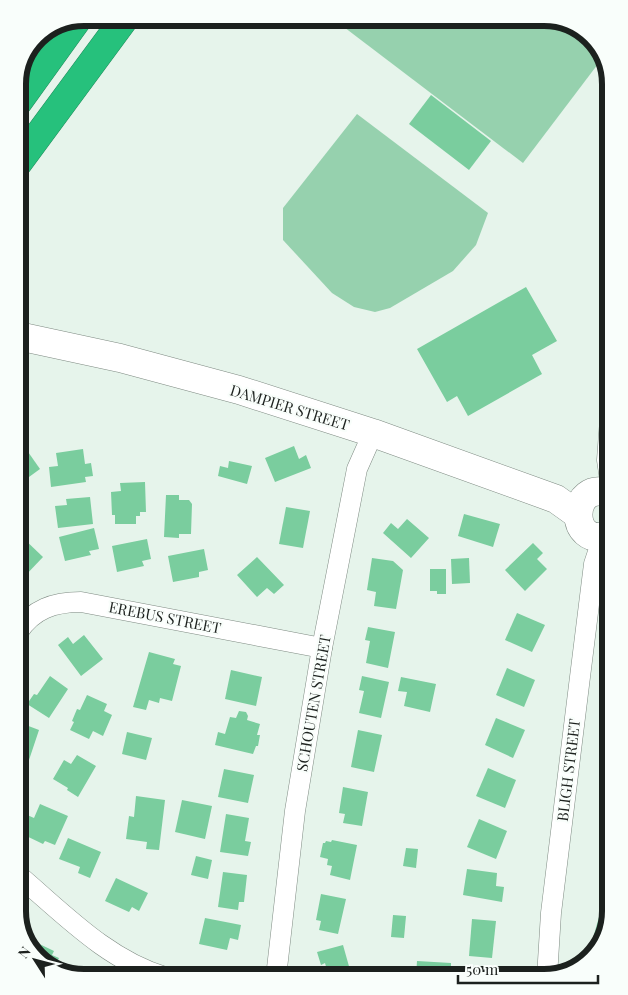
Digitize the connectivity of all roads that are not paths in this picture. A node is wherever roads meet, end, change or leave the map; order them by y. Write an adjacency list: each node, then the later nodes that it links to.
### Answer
1 (119, 26): 4 (highway)
2 (72, 28): 3 (highway)
3 (26, 91)
4 (26, 152)
5 (26, 338): 6 (street, DAMPIER STREET)
6 (373, 433): 8 (street, DAMPIER STREET); 10 (street, SCHOUTEN STREET)
7 (602, 462): 8 (street)
8 (594, 504): 14 (street, BLIGH STREET)
9 (26, 622): 10 (street, EREBUS STREET)
10 (322, 648): 13 (street, SCHOUTEN STREET)
11 (26, 882): 12 (street)
12 (142, 969)
13 (277, 969)
14 (548, 969)

